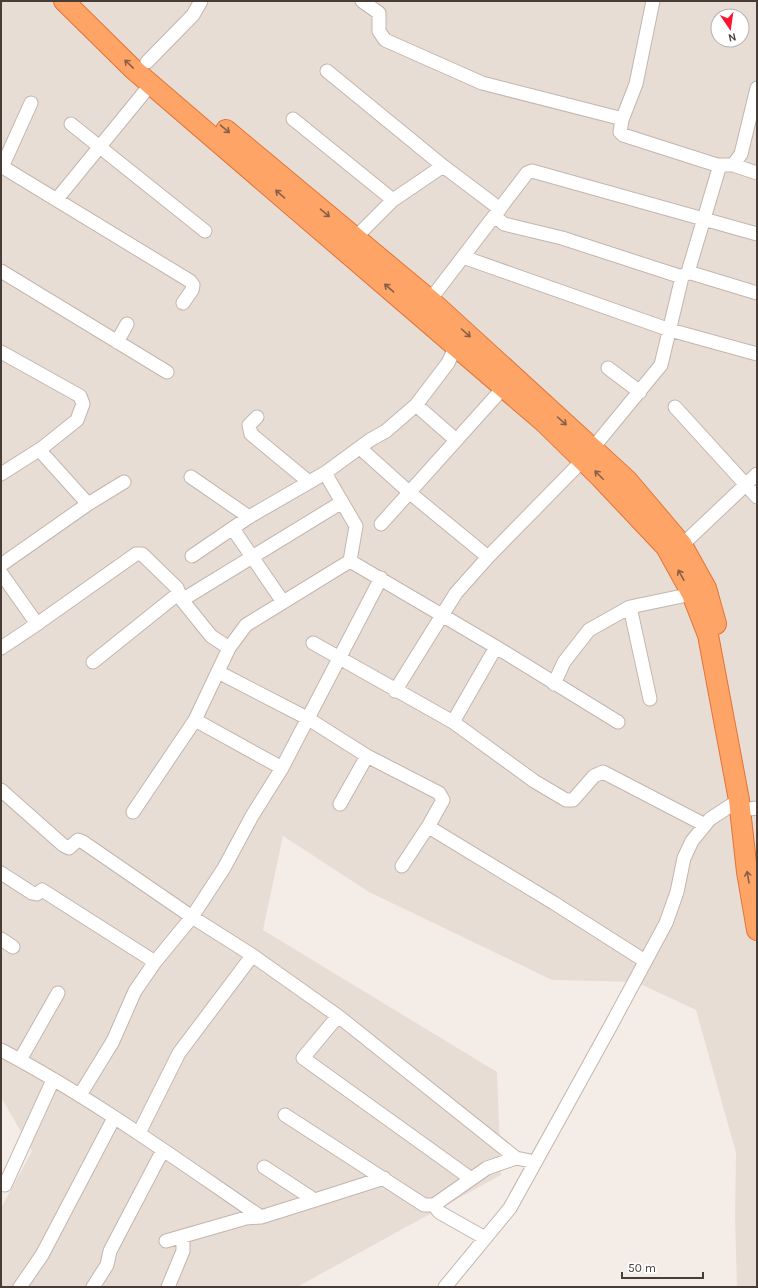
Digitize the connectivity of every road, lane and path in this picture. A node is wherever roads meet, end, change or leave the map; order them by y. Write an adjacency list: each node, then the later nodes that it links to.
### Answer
1 (64, 1): 8 (highway, one-way to 1)
2 (81, 1): 6 (highway)
3 (201, 1): 6 (street)
4 (362, 1): 12 (street)
5 (654, 1): 12 (street)
6 (147, 62): 26 (highway, one-way to 26)
7 (327, 71): 17 (street)
8 (151, 84): 14 (street); 34 (highway, one-way to 8)
9 (757, 88): 15 (street)
10 (31, 103): 16 (street)
11 (293, 119): 21 (street)
12 (622, 120): 18 (street)
13 (71, 124): 14 (street)
14 (99, 146): 20 (street); 24 (street)
15 (734, 165): 18 (street); 19 (street)
16 (2, 166): 20 (street)
17 (443, 166): 21 (street); 22 (street)
18 (720, 166): 23 (street)
19 (757, 173)
20 (57, 199): 32 (street)
21 (393, 200): 26 (street)
22 (498, 212): 23 (street); 27 (street); 29 (street)
23 (704, 221): 25 (street); 29 (street)
24 (205, 231)
25 (757, 234)
26 (355, 238): 31 (highway)
27 (463, 257): 31 (street); 35 (street)
28 (1, 271): 36 (street)
29 (685, 274): 30 (street); 35 (street)
30 (757, 293)
31 (430, 300): 34 (highway)
32 (183, 303)
33 (127, 324): 36 (street)
34 (445, 325): 37 (highway); 50 (highway, one-way to 50)
35 (670, 330): 39 (street); 43 (street)
36 (117, 342): 41 (street)
37 (456, 346): 42 (highway); 44 (street)
38 (1, 352): 48 (street)
39 (757, 354)
40 (608, 368): 43 (street)
41 (167, 372)
42 (504, 387): 47 (street); 50 (highway)
43 (640, 392): 50 (street)
44 (416, 405): 47 (street); 49 (street)
45 (675, 407): 57 (street)
46 (257, 418): 56 (street)
47 (456, 440): 58 (street)
48 (42, 448): 52 (street); 61 (street)
49 (360, 448): 51 (street); 58 (street)
50 (588, 454): 65 (highway); 68 (street); 73 (highway, one-way to 50)
51 (325, 473): 56 (street); 60 (street)
52 (1, 474)
53 (757, 474): 57 (street)
54 (191, 476): 62 (street)
55 (124, 482): 61 (street)
56 (309, 482): 62 (street)
57 (746, 484): 59 (street); 65 (street)
58 (410, 493): 63 (street); 68 (street)
59 (757, 497)
60 (342, 502): 67 (street); 69 (street)
61 (88, 504): 70 (street)
62 (249, 517): 64 (street)
63 (381, 524)
64 (233, 528): 66 (street); 67 (street)
65 (682, 545): 97 (highway)
66 (192, 556)
67 (251, 556): 74 (street); 75 (street)
68 (488, 557): 77 (street)
69 (350, 561): 72 (street); 75 (street)
70 (1, 564)
71 (1, 573): 78 (street)
72 (381, 578): 77 (street); 83 (street)
73 (692, 594): 76 (street); 97 (highway)
74 (180, 596): 78 (street); 82 (street); 84 (street)
75 (283, 602): 82 (street)
76 (630, 607): 86 (street); 88 (street)
77 (442, 614): 80 (street); 87 (street)
78 (37, 624): 81 (street)
79 (314, 643): 83 (street)
80 (496, 646): 86 (street); 91 (street)
81 (1, 648)
82 (229, 648): 85 (street)
83 (339, 659): 87 (street); 89 (street)
84 (93, 662)
85 (218, 672): 89 (street); 90 (street)
86 (554, 684): 92 (street)
87 (396, 691): 91 (street)
88 (650, 699)
89 (307, 718): 93 (street); 94 (street)
90 (195, 720): 94 (street); 98 (street)
91 (452, 722): 99 (street)
92 (618, 722)
93 (367, 756): 96 (street); 100 (street)
94 (282, 768): 104 (street)
95 (1, 790): 104 (street)
96 (340, 804)
97 (748, 806): 99 (street); 101 (highway); 105 (highway, one-way to 97)
98 (133, 812)
99 (706, 825): 109 (street)
100 (429, 826): 102 (street); 109 (street)
101 (757, 849)
102 (402, 866)
103 (1, 873): 110 (street)
104 (192, 917): 108 (street); 110 (street)
105 (757, 930)
106 (1, 939): 107 (street)
107 (13, 947)
108 (252, 956): 112 (street); 119 (street)
109 (645, 961): 122 (street)
110 (155, 962): 116 (street)
111 (58, 993): 114 (street)
112 (338, 1016): 121 (street); 125 (street)
113 (1, 1050): 114 (street)
114 (20, 1060): 115 (street)
115 (53, 1080): 116 (street); 126 (street)
116 (80, 1095): 118 (street)
117 (285, 1115): 124 (street)
118 (114, 1118): 119 (street); 133 (street)
119 (139, 1133): 120 (street)
120 (163, 1150): 129 (street); 134 (street)
121 (516, 1158): 122 (street); 125 (street)
122 (535, 1162): 131 (street)
123 (264, 1167): 127 (street)
124 (384, 1178): 127 (street); 128 (street)
125 (470, 1178): 128 (street)
126 (5, 1185)
127 (312, 1201): 129 (street)
128 (434, 1206): 131 (street)
129 (261, 1217): 130 (street)
130 (183, 1237): 132 (street); 135 (street)
131 (485, 1238): 136 (street)
132 (166, 1241)
133 (20, 1287)
134 (93, 1287)
135 (168, 1287)
136 (445, 1287)

